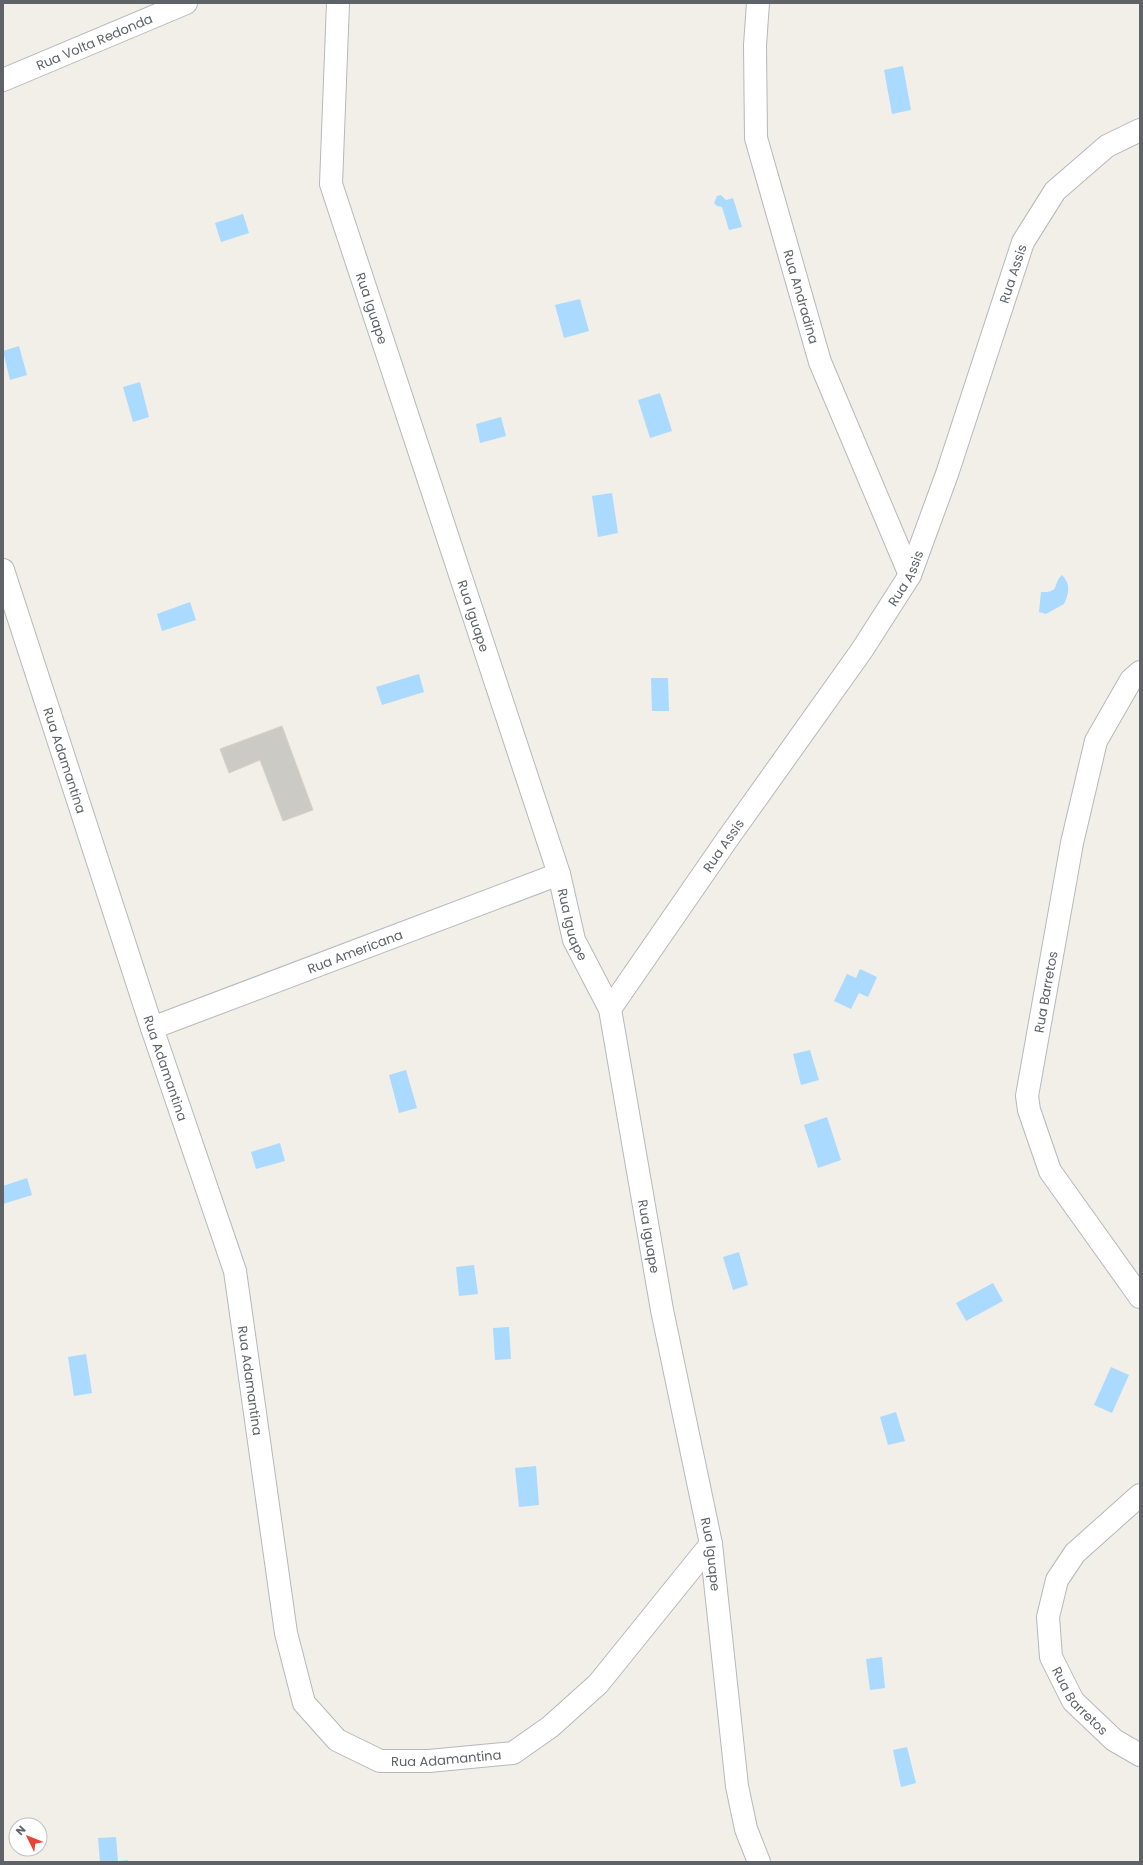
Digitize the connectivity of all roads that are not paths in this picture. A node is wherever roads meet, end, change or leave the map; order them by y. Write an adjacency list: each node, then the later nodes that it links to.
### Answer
1 (186, 3): 4 (street, Rua Volta Redonda)
2 (338, 3): 9 (street, Rua Iguape)
3 (758, 3): 7 (street, Rua Andradina)
4 (3, 80)
5 (1140, 130): 7 (street, Rua Assis)
6 (3, 570): 11 (street, Rua Adamantina)
7 (910, 575): 10 (street, Rua Assis)
8 (1140, 672): 12 (street, Rua Barretos)
9 (559, 874): 10 (street, Rua Iguape); 11 (street, Rua Americana)
10 (610, 1009): 14 (street, Rua Iguape)
11 (152, 1028): 14 (street, Rua Adamantina)
12 (1140, 1297)
13 (1140, 1495): 15 (street, Rua Barretos)
14 (711, 1544): 16 (street, Rua Iguape)
15 (1140, 1755)
16 (759, 1862)

